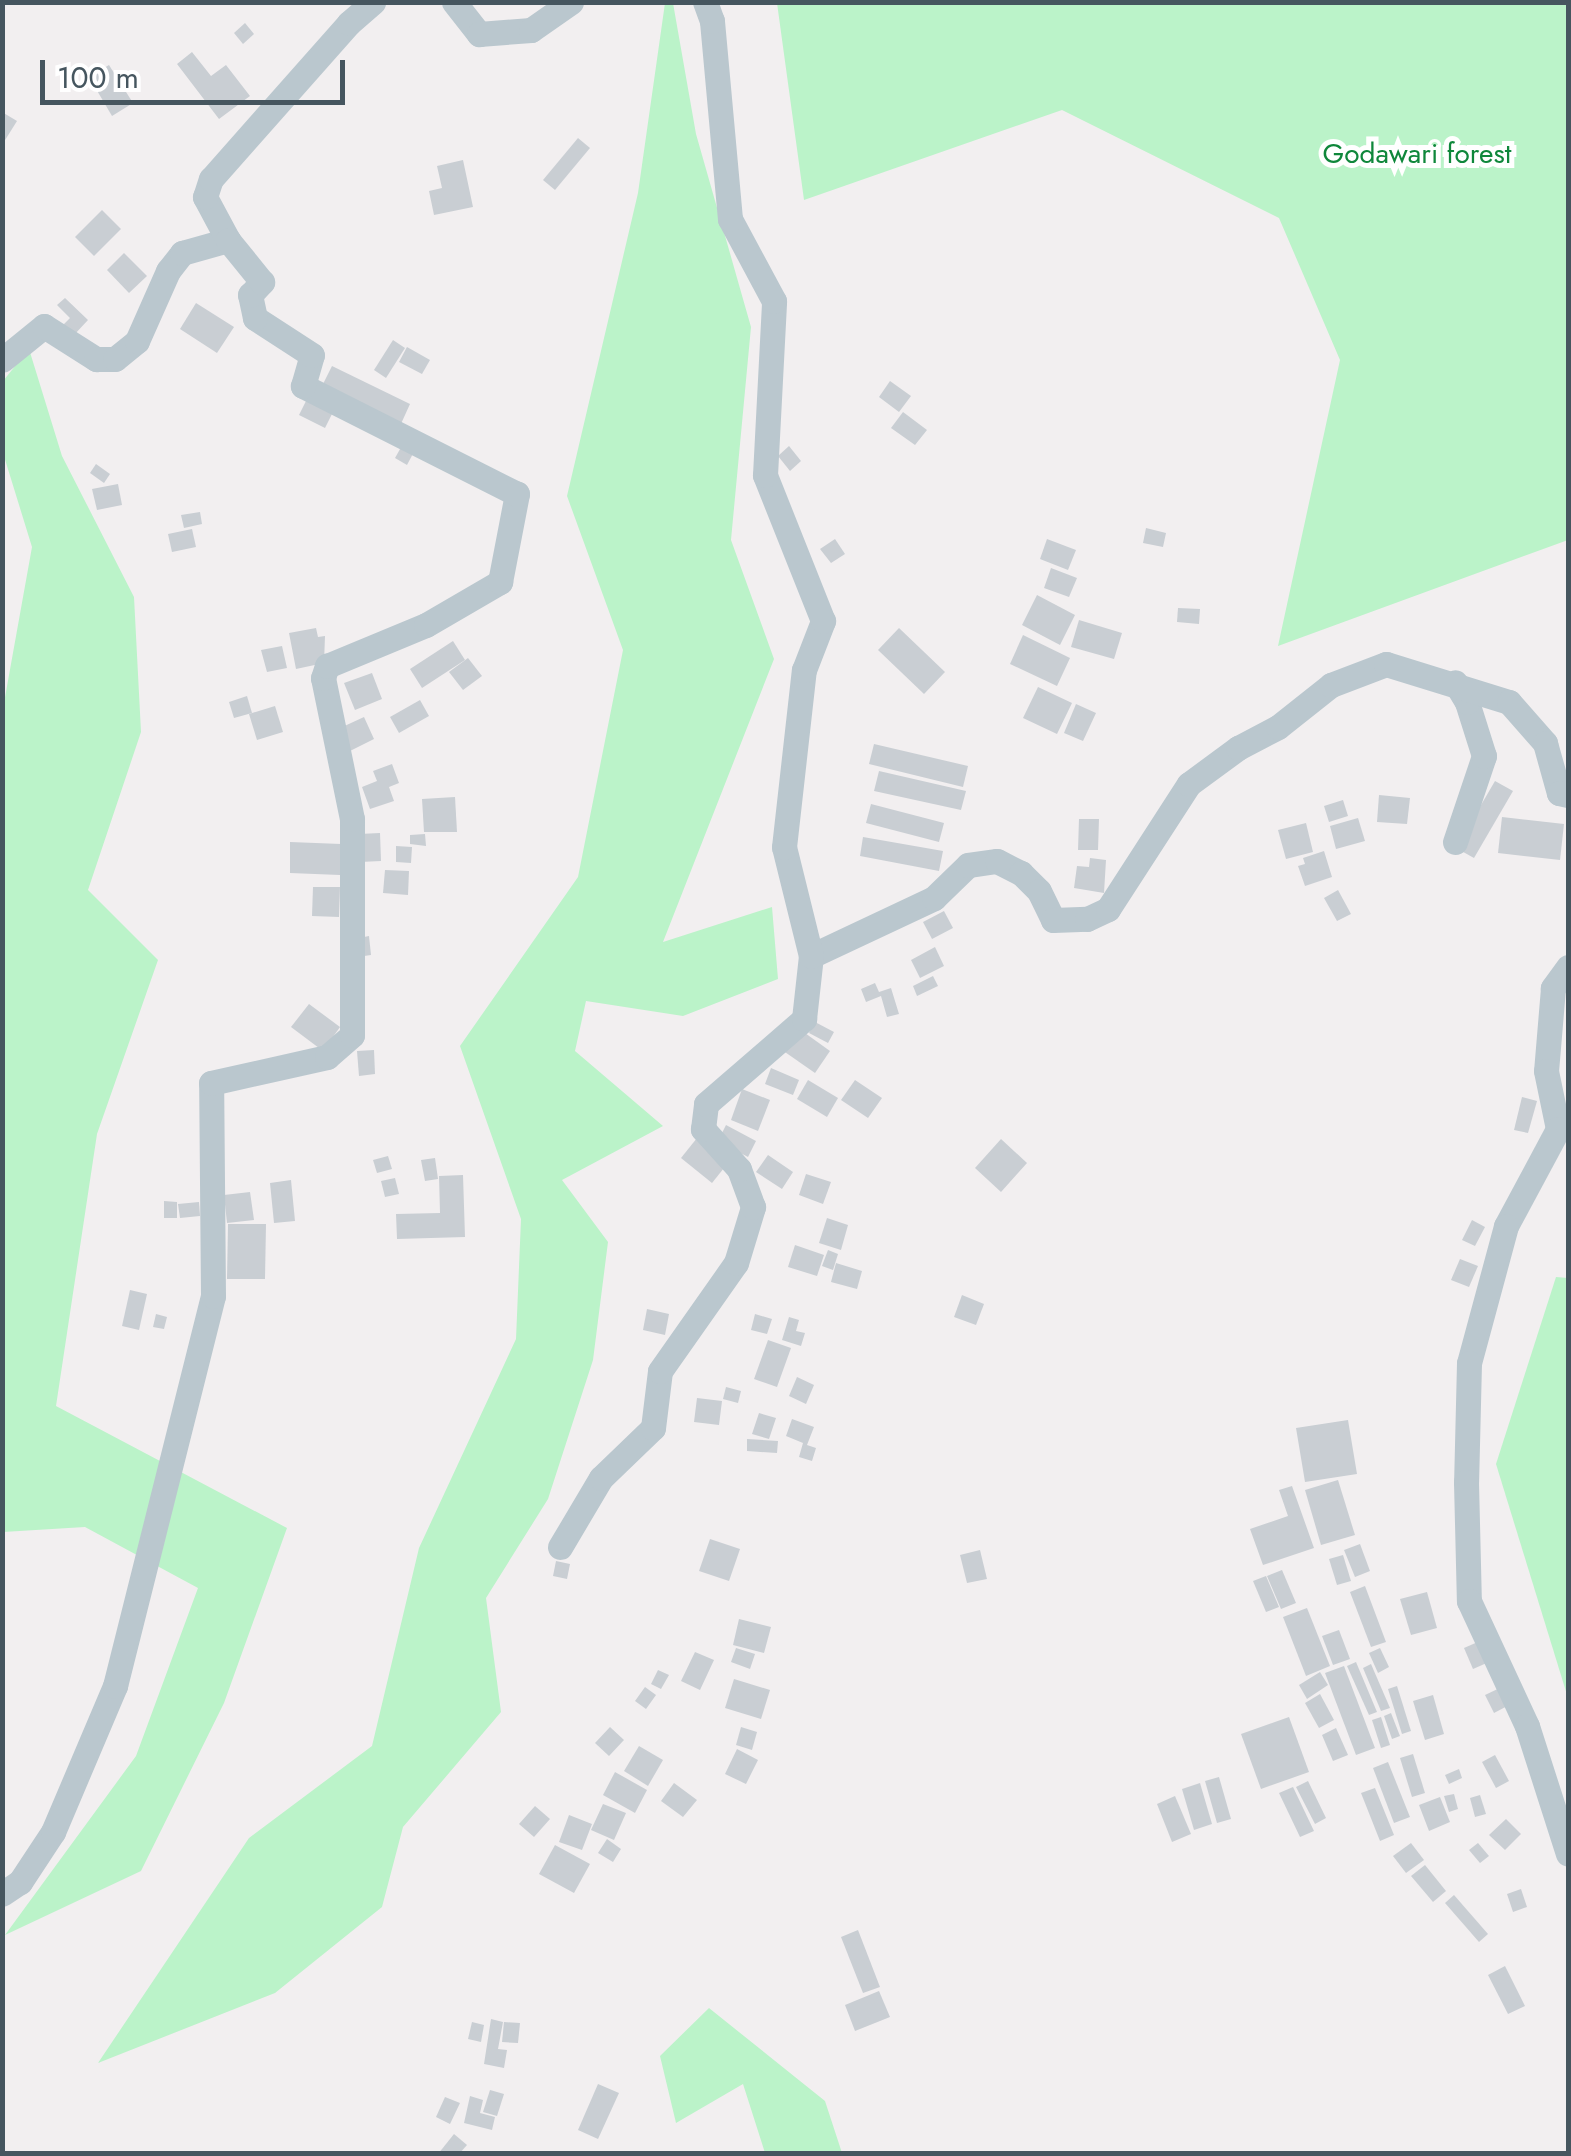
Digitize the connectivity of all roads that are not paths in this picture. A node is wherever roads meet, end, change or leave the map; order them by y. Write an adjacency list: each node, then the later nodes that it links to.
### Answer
1 (373, 2): 5 (street)
2 (454, 2): 3 (street)
3 (572, 2)
4 (705, 2): 10 (street)
5 (228, 240): 6 (street); 14 (street)
6 (2, 360)
7 (1455, 682): 8 (street); 9 (street); 10 (street)
8 (1568, 795)
9 (1455, 842)
10 (811, 956): 12 (street)
11 (1568, 967): 13 (street)
12 (560, 1547)
13 (1568, 1854)
14 (2, 1894)

